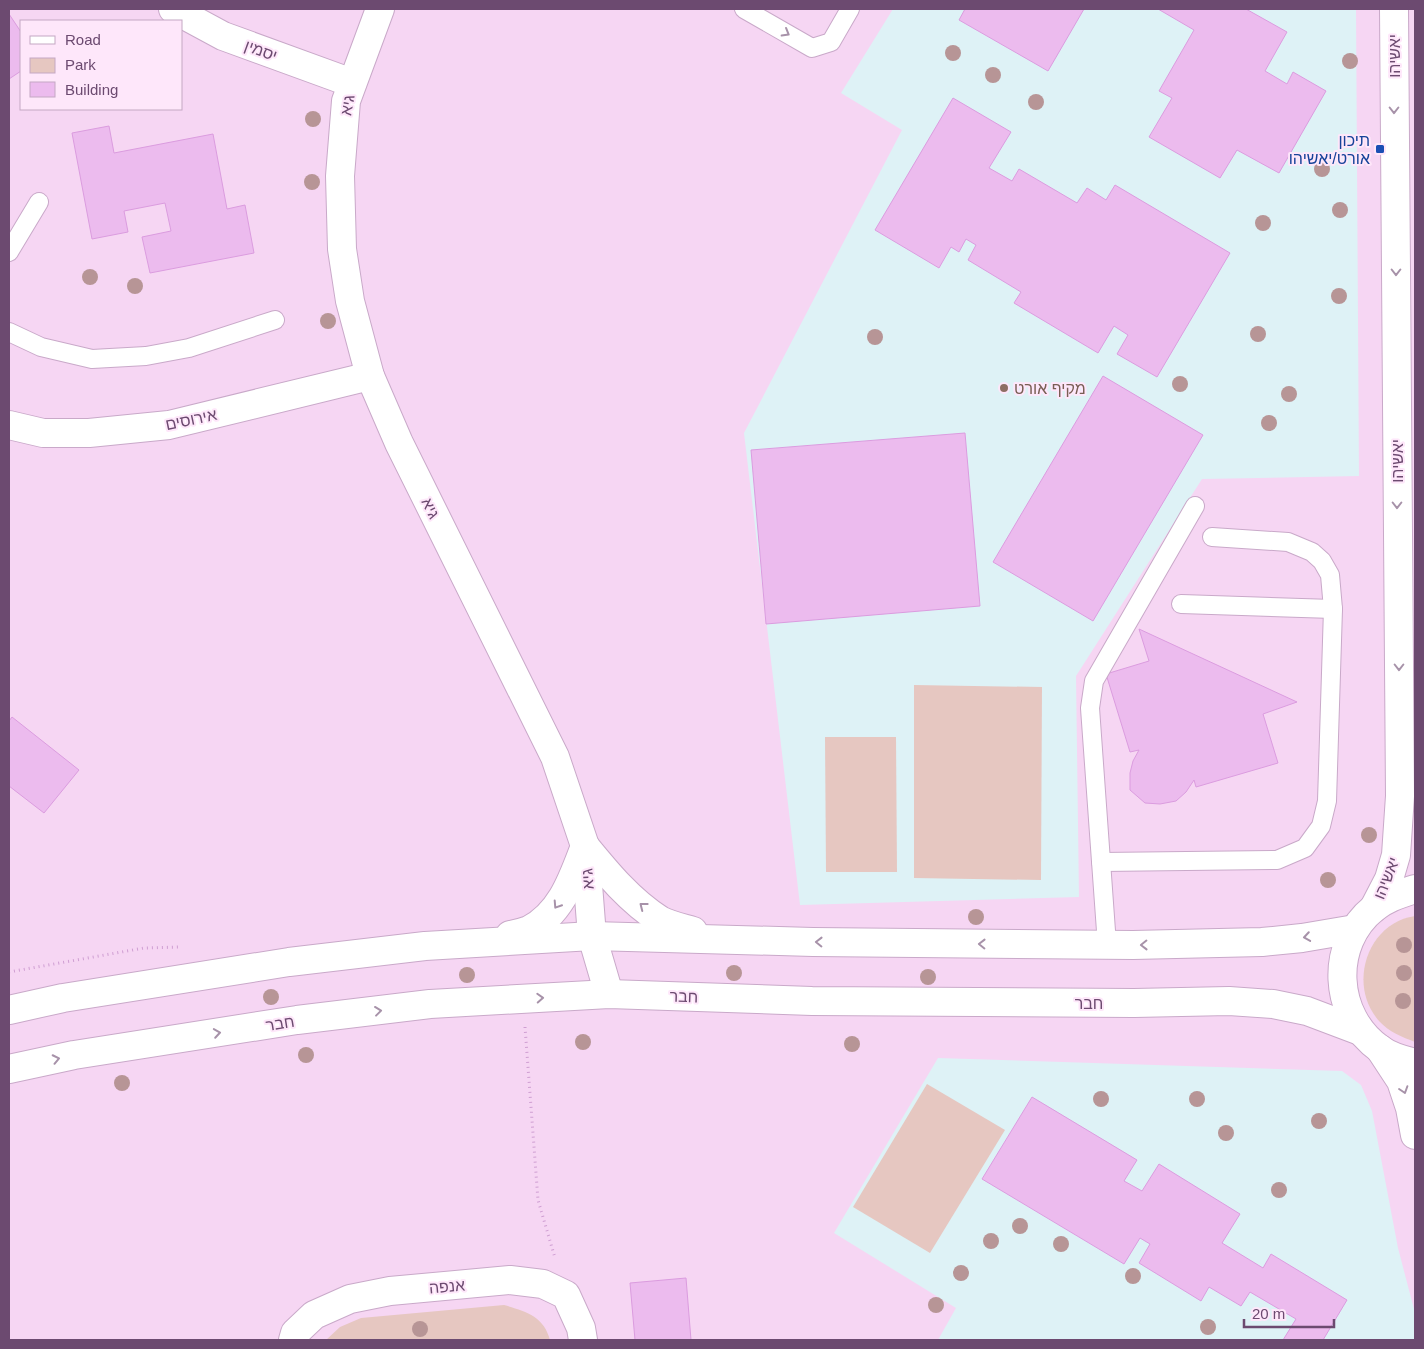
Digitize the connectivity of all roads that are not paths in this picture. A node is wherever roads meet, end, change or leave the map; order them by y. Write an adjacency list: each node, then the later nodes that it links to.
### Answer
1 (173, 9): 6 (street, יסמין)
2 (380, 9): 6 (street, גיא)
3 (744, 9): 4 (lane, one-way to 4)
4 (850, 9)
5 (1394, 9): 20 (street, יאשיהו, one-way to 20)
6 (352, 83): 11 (street, גיא)
7 (39, 202): 8 (lane)
8 (9, 252)
9 (275, 320): 10 (lane)
10 (9, 332)
11 (370, 376): 12 (street, אירוסים); 17 (street, גיא)
12 (9, 426)
13 (1194, 506): 18 (lane)
14 (1212, 537): 16 (lane)
15 (1181, 604): 16 (lane)
16 (1333, 609): 18 (lane)
17 (585, 846): 22 (street, גיא); 23 (street, one-way to 17); 24 (street, one-way to 24)
18 (1101, 862): 25 (lane)
19 (1415, 889): 20 (street)
20 (1374, 908): 21 (street)
21 (1355, 929): 25 (street, one-way to 25); 28 (street)
22 (592, 936): 23 (street); 24 (street); 26 (street, גיא)
23 (719, 939): 25 (street, one-way to 23)
24 (487, 942): 27 (street)
25 (1107, 945)
26 (609, 994): 28 (street, חבר); 31 (street, חבר, one-way to 26)
27 (9, 1010)
28 (1360, 1031): 29 (street)
29 (1380, 1049): 30 (street); 32 (street, one-way to 32)
30 (1415, 1063)
31 (9, 1069)
32 (1415, 1136)
33 (293, 1340): 34 (street, אנפה)
34 (583, 1340)

